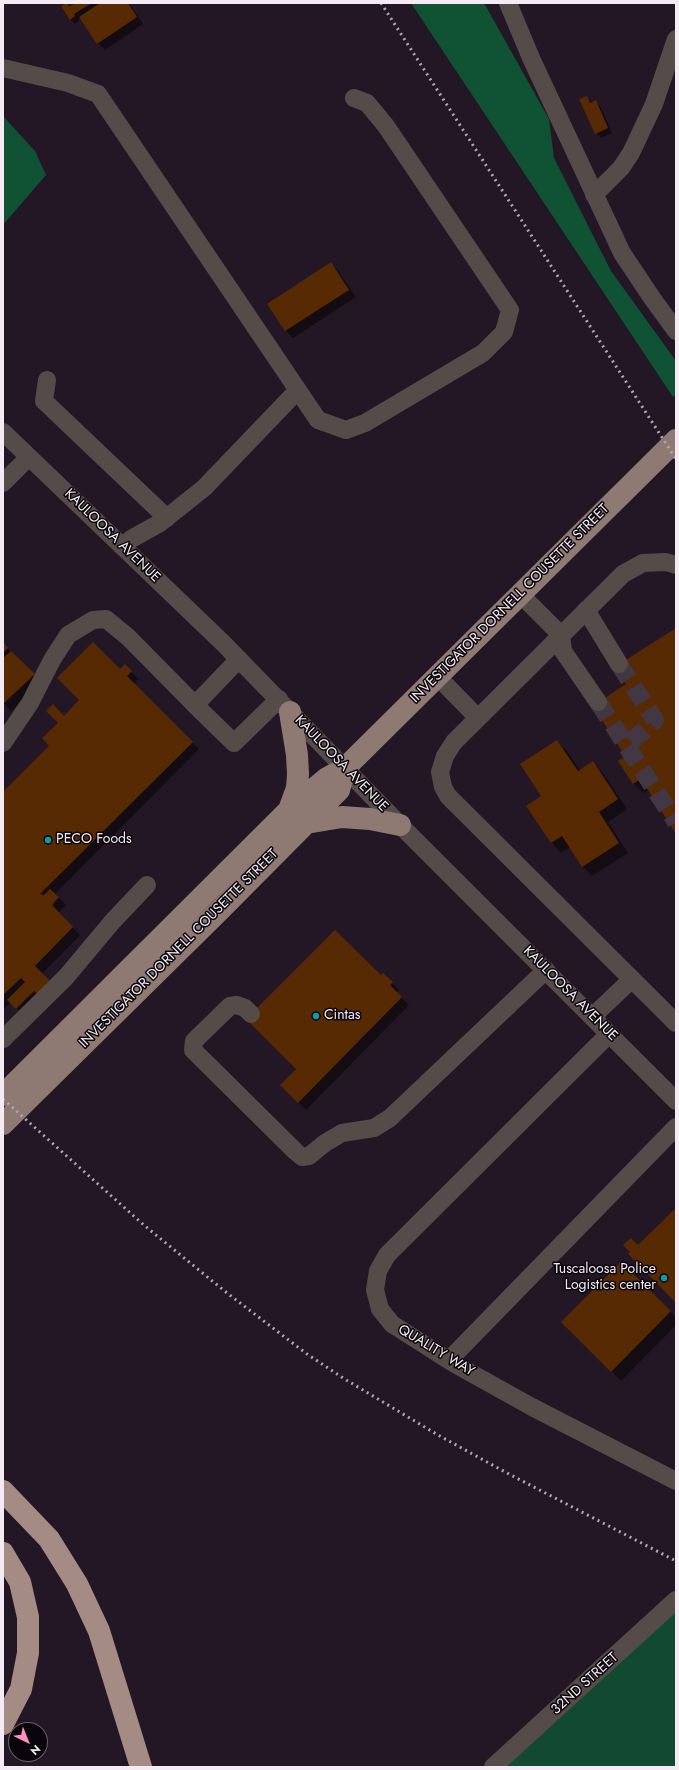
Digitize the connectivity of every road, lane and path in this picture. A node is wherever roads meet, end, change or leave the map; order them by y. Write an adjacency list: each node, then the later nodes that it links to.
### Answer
1 (508, 3): 5 (street)
2 (676, 39): 5 (street)
3 (3, 68): 8 (street)
4 (354, 98): 8 (street)
5 (594, 194): 6 (street)
6 (676, 331)
7 (47, 380): 13 (street)
8 (298, 390): 13 (street)
9 (3, 432): 11 (street, KAULOOSA AVENUE)
10 (676, 440): 16 (main road, INVESTIGATOR DORNELL COUSETTE STREET)
11 (29, 457): 12 (street); 14 (street, KAULOOSA AVENUE)
12 (3, 483)
13 (167, 518): 14 (street)
14 (123, 547): 19 (street, KAULOOSA AVENUE)
15 (676, 565): 17 (street)
16 (520, 594): 18 (street); 21 (main road, INVESTIGATOR DORNELL COUSETTE STREET)
17 (586, 610): 18 (street); 20 (street)
18 (561, 636): 22 (street); 25 (street)
19 (239, 659): 23 (street); 24 (street, KAULOOSA AVENUE)
20 (619, 664)
21 (437, 676): 25 (street); 27 (main road, INVESTIGATOR DORNELL COUSETTE STREET)
22 (598, 702)
23 (196, 705): 24 (street); 26 (street)
24 (284, 706): 27 (street, KAULOOSA AVENUE); 28 (main road)
25 (478, 718): 33 (street)
26 (3, 743)
27 (345, 768): 28 (main road, INVESTIGATOR DORNELL COUSETTE STREET); 29 (main road, INVESTIGATOR DORNELL COUSETTE STREET); 30 (street, KAULOOSA AVENUE)
28 (289, 810): 34 (main road, INVESTIGATOR DORNELL COUSETTE STREET)
29 (306, 823): 30 (main road); 34 (main road, INVESTIGATOR DORNELL COUSETTE STREET)
30 (400, 825): 32 (street, KAULOOSA AVENUE)
31 (147, 885): 39 (street)
32 (546, 970): 35 (street); 36 (street, KAULOOSA AVENUE)
33 (632, 979): 36 (street); 37 (street)
34 (109, 1003): 40 (main road, INVESTIGATOR DORNELL COUSETTE STREET); 42 (main road, INVESTIGATOR DORNELL COUSETTE STREET)
35 (251, 1014)
36 (592, 1017): 38 (street, KAULOOSA AVENUE)
37 (676, 1022)
38 (609, 1034): 41 (street, KAULOOSA AVENUE); 44 (street, QUALITY WAY)
39 (3, 1039)
40 (3, 1095)
41 (676, 1101)
42 (3, 1124)
43 (676, 1127): 44 (street)
44 (449, 1360): 45 (street, QUALITY WAY)
45 (676, 1481)
46 (3, 1491): 50 (highway)
47 (3, 1553): 49 (highway)
48 (676, 1600): 51 (street, 32ND STREET)
49 (3, 1724)
50 (141, 1767)
51 (493, 1767)

